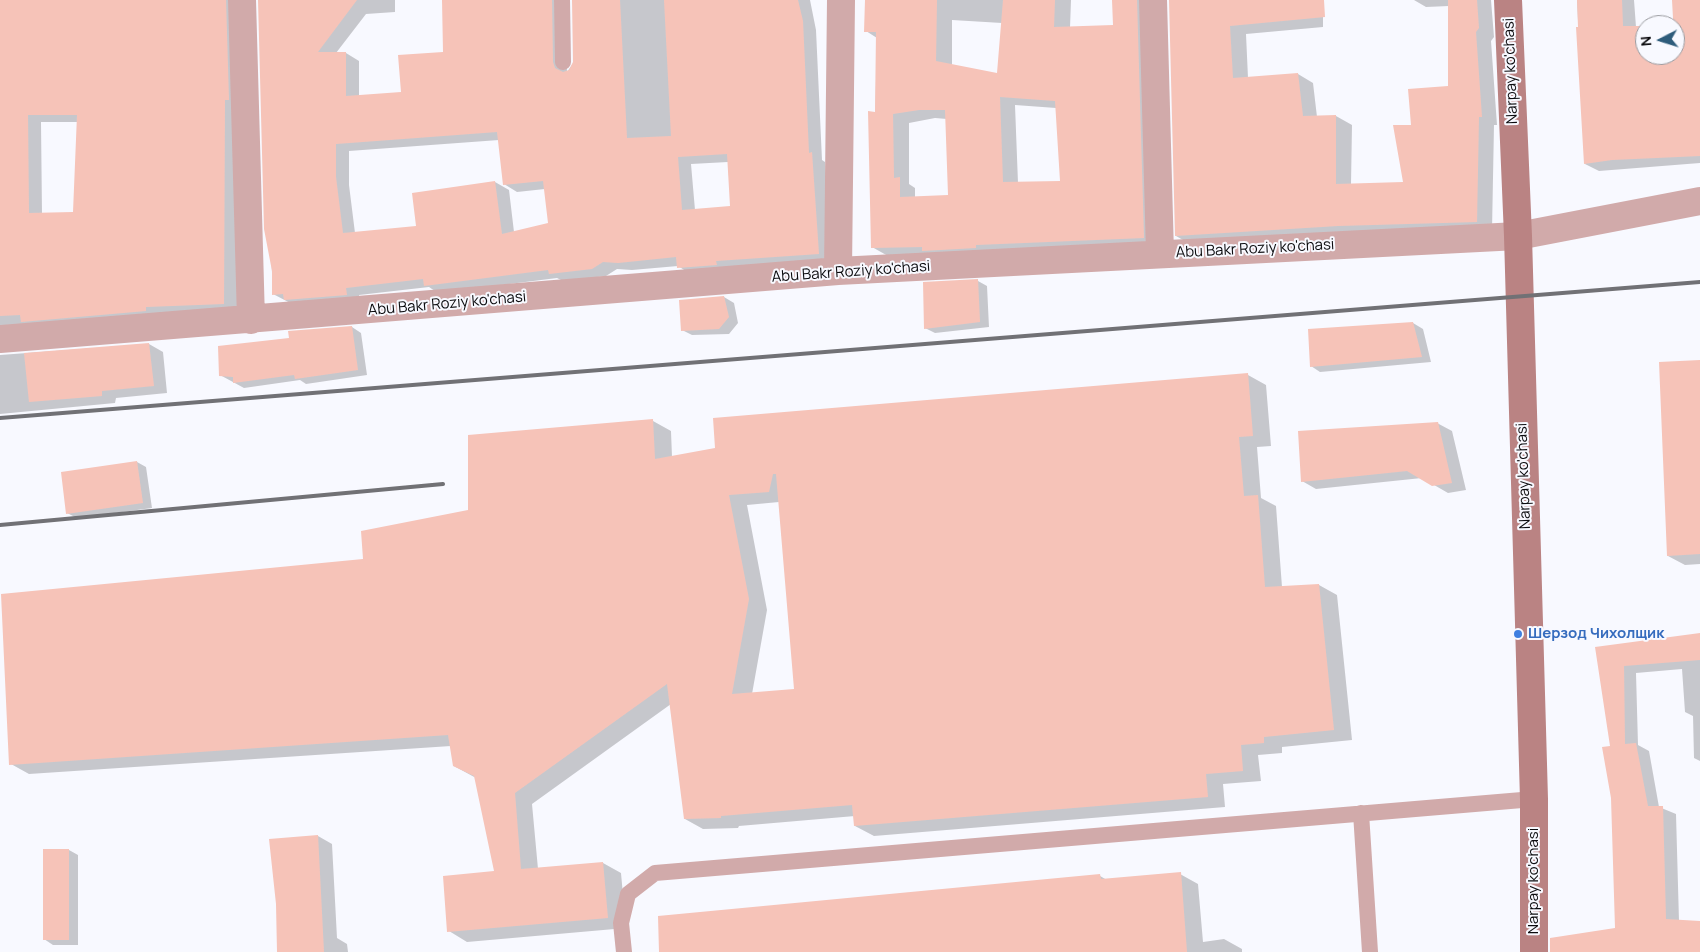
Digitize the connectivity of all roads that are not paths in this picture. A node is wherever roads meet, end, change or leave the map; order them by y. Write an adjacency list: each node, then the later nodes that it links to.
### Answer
1 (242, 0): 11 (street)
2 (562, 0): 6 (lane)
3 (841, 0): 10 (street)
4 (1153, 0): 9 (street)
5 (1508, 0): 8 (main road, Narpay ko'chasi)
6 (563, 62)
7 (1700, 201): 8 (street, Abu Bakr Roziy ko'chasi)
8 (1518, 236): 9 (street, Abu Bakr Roziy ko'chasi); 13 (main road, Narpay ko'chasi)
9 (1160, 254): 10 (street, Abu Bakr Roziy ko'chasi)
10 (838, 271): 11 (street, Abu Bakr Roziy ko'chasi)
11 (251, 320): 12 (street, Abu Bakr Roziy ko'chasi)
12 (0, 339)
13 (1534, 799): 14 (lane); 17 (main road, Narpay ko'chasi)
14 (1361, 813): 15 (lane); 16 (lane)
15 (624, 952)
16 (1370, 952)
17 (1534, 952)

